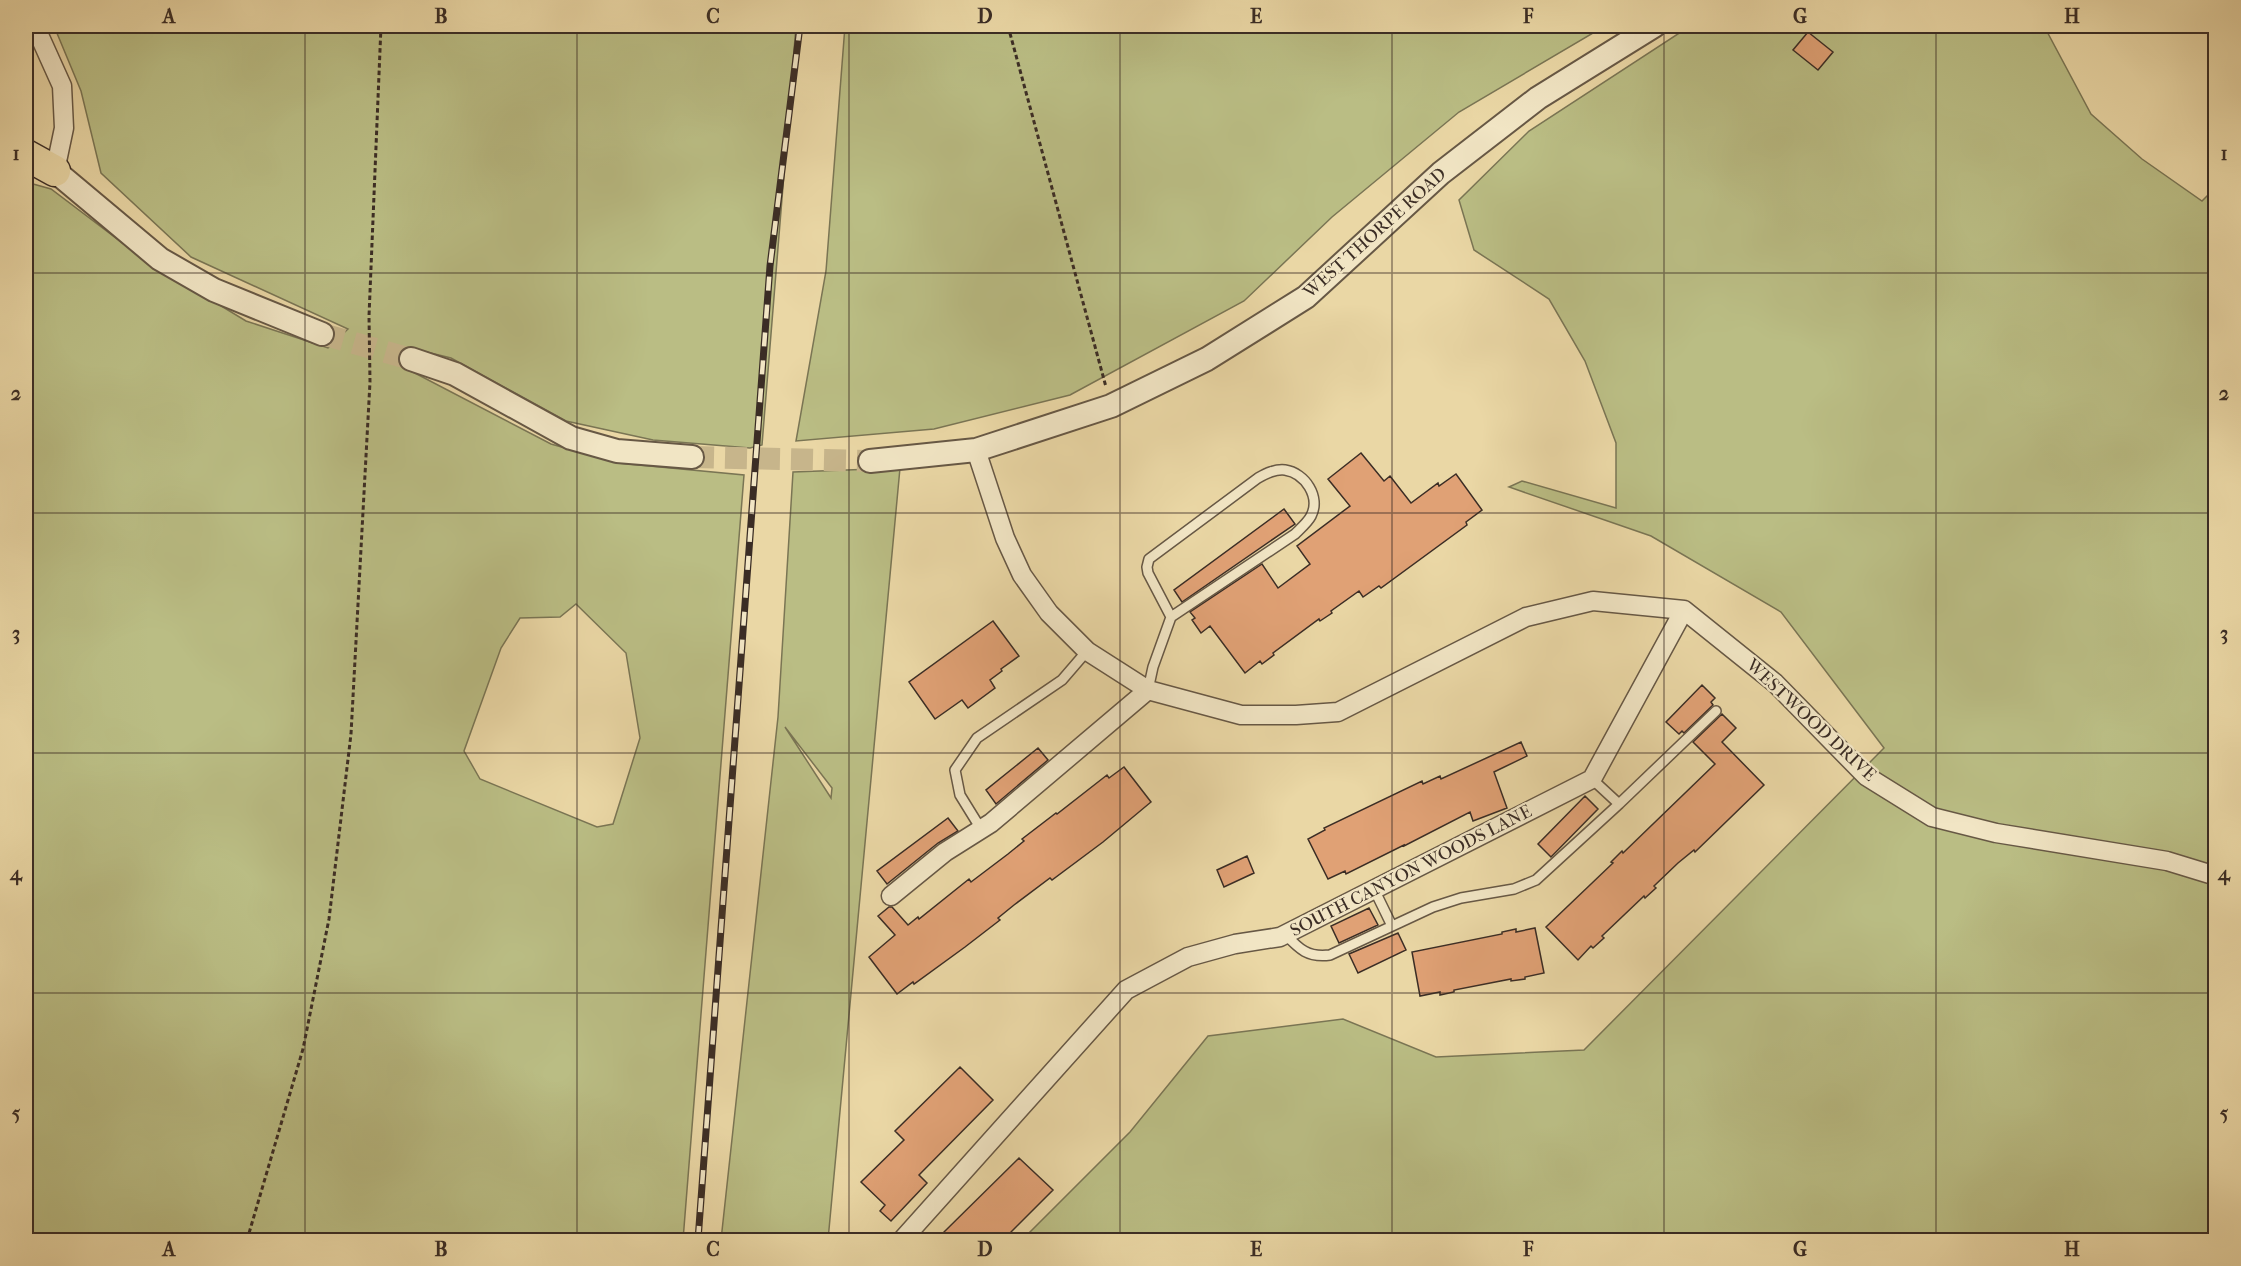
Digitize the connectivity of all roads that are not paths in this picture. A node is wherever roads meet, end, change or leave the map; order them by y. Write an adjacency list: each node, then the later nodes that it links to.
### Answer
1 (35, 26): 4 (street)
2 (1654, 26): 8 (street, WEST THORPE ROAD)
3 (26, 155): 4 (highway)
4 (55, 171): 5 (highway); 6 (street)
5 (26, 172)
6 (322, 334)
7 (411, 359): 9 (street)
8 (976, 450): 10 (street, WEST THORPE ROAD); 13 (street)
9 (692, 457)
10 (870, 461)
11 (1684, 610): 14 (street); 16 (street); 19 (street, WESTWOOD DRIVE)
12 (1171, 617): 12 (lane); 14 (lane)
13 (1087, 651): 14 (street); 18 (lane)
14 (1148, 690): 18 (street)
15 (1716, 711): 17 (lane)
16 (1592, 779): 17 (lane); 20 (street, SOUTH CANYON WOODS LANE)
17 (1619, 804): 22 (lane)
18 (981, 829): 21 (street)
19 (2216, 876)
20 (1374, 890): 22 (lane); 23 (street, SOUTH CANYON WOODS LANE)
21 (891, 896)
22 (1392, 926): 23 (lane)
23 (1285, 934): 24 (street, SOUTH CANYON WOODS LANE)
24 (902, 1240)

